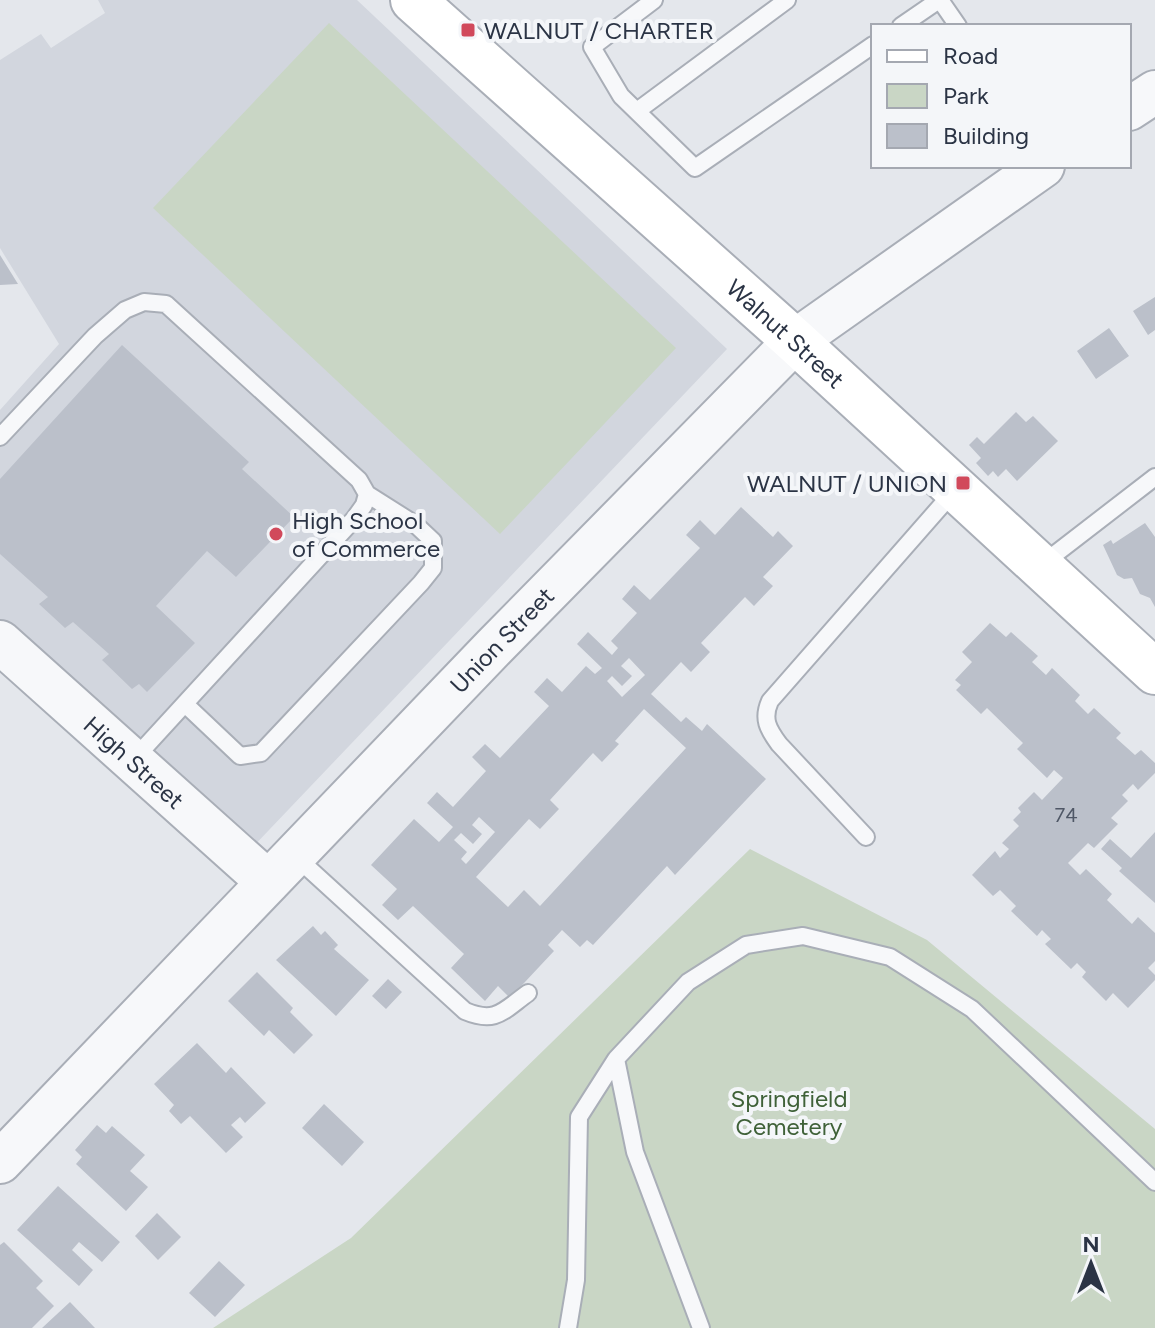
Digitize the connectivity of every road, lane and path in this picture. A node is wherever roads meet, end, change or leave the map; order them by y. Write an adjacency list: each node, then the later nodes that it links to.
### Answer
1 (413, 0): 12 (main road, Walnut Street)
2 (654, 0): 10 (lane)
3 (787, 0): 10 (lane)
4 (940, 0): 5 (lane); 6 (lane)
5 (904, 24)
6 (957, 24)
7 (871, 46): 10 (lane)
8 (1155, 92): 9 (street)
9 (1131, 108)
10 (637, 111)
11 (1040, 168): 12 (street, Union Street)
12 (795, 341): 15 (main road, Walnut Street); 23 (street, Union Street)
13 (0, 437): 16 (lane)
14 (1155, 477): 17 (lane)
15 (956, 489): 17 (main road, Walnut Street); 22 (lane)
16 (367, 494): 20 (lane); 20 (lane)
17 (1040, 566): 19 (main road, Walnut Street)
18 (0, 642): 21 (street, High Street)
19 (1155, 672)
20 (185, 704): 21 (lane)
21 (133, 760): 23 (street, High Street)
22 (866, 837)
23 (281, 868): 24 (lane); 26 (street, Union Street)
24 (528, 993)
25 (616, 1059): 27 (lane); 28 (lane); 29 (lane)
26 (0, 1162)
27 (1155, 1182)
28 (568, 1328)
29 (701, 1328)

